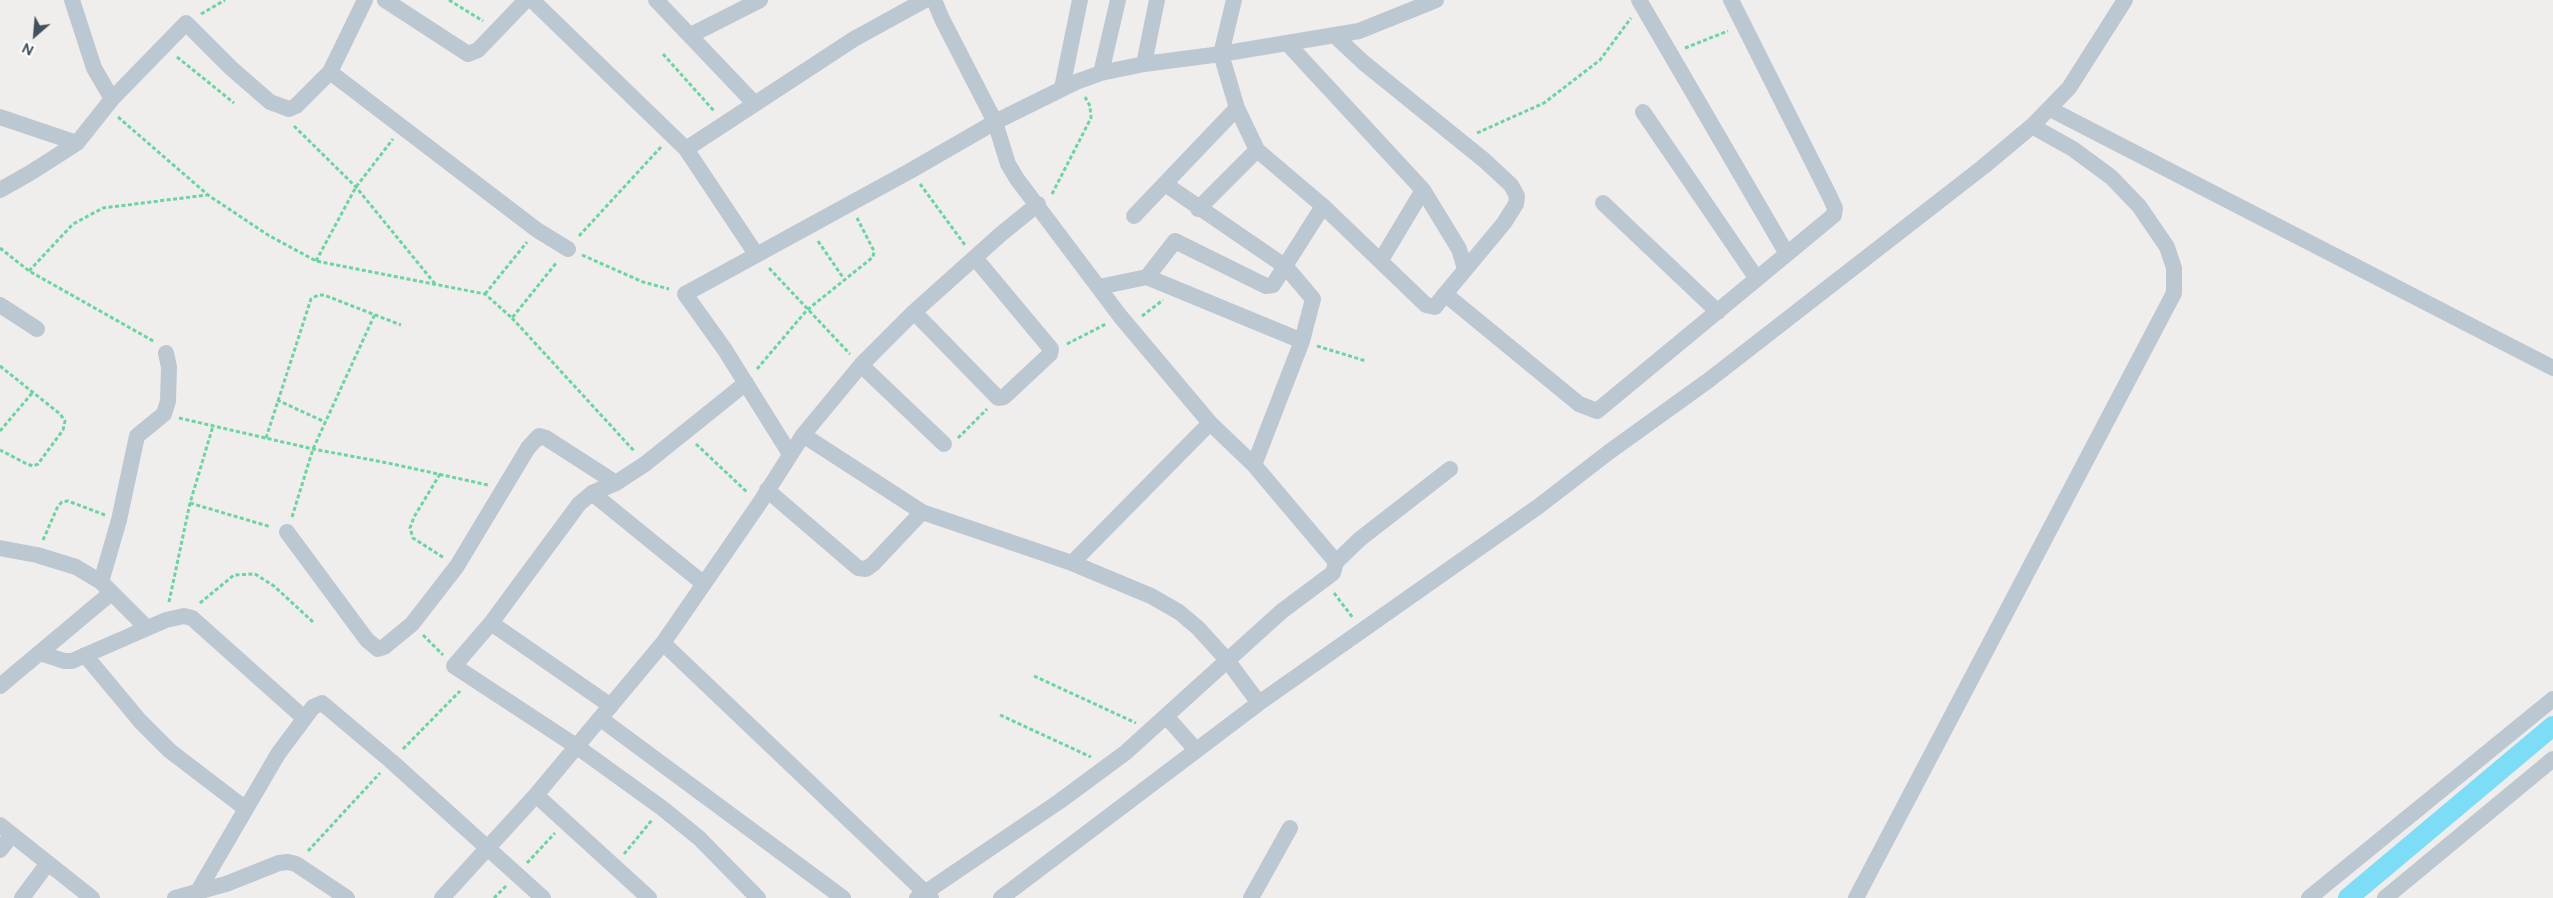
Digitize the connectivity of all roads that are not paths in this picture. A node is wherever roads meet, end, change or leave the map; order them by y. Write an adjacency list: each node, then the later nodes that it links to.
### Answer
1 (72, 0): 26 (street)
2 (365, 0): 23 (street)
3 (385, 0): 4 (street)
4 (526, 0)
5 (532, 0): 35 (street)
6 (760, 0): 18 (street)
7 (925, 0): 27 (street)
8 (934, 0): 32 (street)
9 (1080, 0): 25 (street)
10 (1118, 0): 24 (street)
11 (1157, 0): 22 (street)
12 (1234, 0): 21 (street)
13 (1436, 0): 19 (street)
14 (1731, 0): 47 (street)
15 (2125, 0): 29 (street)
16 (663, 2): 18 (street)
17 (1640, 2): 47 (street)
18 (691, 35): 27 (street)
19 (1335, 36): 20 (street); 51 (street)
20 (1287, 44): 21 (street); 39 (street)
21 (1221, 54): 22 (street); 28 (street)
22 (1144, 64): 24 (street)
23 (330, 72): 26 (street); 45 (street)
24 (1101, 74): 25 (street)
25 (1069, 85): 32 (street)
26 (109, 103): 34 (street)
27 (755, 104): 35 (street)
28 (1237, 108): 36 (street); 37 (street)
29 (2050, 109): 33 (street); 63 (street)
30 (1643, 112): 53 (street)
31 (0, 117): 34 (street)
32 (995, 122): 42 (street); 46 (street)
33 (2032, 126): 89 (street); 117 (street)
34 (76, 143): 38 (street)
35 (686, 150): 46 (street)
36 (1257, 150): 41 (street); 43 (street)
37 (1165, 184): 43 (street); 44 (street)
38 (0, 190)
39 (1423, 190): 49 (street); 51 (street)
40 (1603, 203): 58 (street)
41 (1323, 206): 49 (street); 50 (street)
42 (1041, 207): 48 (street); 54 (street)
43 (1198, 209): 50 (street)
44 (1134, 216)
45 (568, 249)
46 (756, 254): 64 (street)
47 (1787, 254): 53 (street)
48 (975, 258): 57 (street); 57 (street)
49 (1381, 260): 55 (street)
50 (1286, 267): 52 (street); 60 (street)
51 (1465, 269): 55 (street)
52 (1147, 277): 54 (street); 60 (street)
53 (1757, 279): 58 (street)
54 (1098, 287): 65 (street)
55 (1445, 294): 58 (street)
56 (0, 305): 59 (street)
57 (914, 312): 62 (street)
58 (1718, 312)
59 (37, 329)
60 (1302, 342): 69 (street)
61 (166, 353): 80 (street)
62 (861, 365): 66 (street); 67 (street)
63 (2553, 368)
64 (746, 383): 68 (street); 71 (street)
65 (1210, 423): 69 (street); 77 (street)
66 (803, 435): 68 (street); 74 (street)
67 (944, 444)
68 (790, 454): 73 (street)
69 (1254, 465): 78 (street)
70 (1450, 469): 78 (street)
71 (616, 483): 72 (street); 75 (street)
72 (592, 493): 79 (street); 81 (street)
73 (763, 497): 74 (street); 79 (street)
74 (922, 512): 77 (street)
75 (287, 532)
76 (0, 548): 80 (street)
77 (1072, 562): 86 (street)
78 (1336, 562): 86 (street)
79 (704, 584): 83 (street)
80 (106, 588): 82 (street); 84 (street)
81 (492, 623): 90 (street); 94 (street)
82 (147, 628): 85 (street); 92 (street)
83 (663, 643): 90 (street); 105 (street)
84 (40, 652): 85 (street); 87 (street)
85 (85, 655): 98 (street)
86 (1227, 660): 89 (street); 91 (street)
87 (0, 686)
88 (2553, 699): 118 (street)
89 (1259, 703): 95 (street)
90 (611, 706): 93 (street)
91 (1166, 716): 95 (street); 105 (street)
92 (304, 718): 98 (street); 101 (street)
93 (601, 719): 94 (street); 114 (street)
94 (576, 746): 97 (street); 113 (street)
95 (1196, 750): 115 (street)
96 (2553, 759): 119 (street)
97 (536, 795): 101 (street); 112 (street)
98 (246, 809): 104 (street)
99 (1290, 828): 116 (street)
100 (6, 830): 102 (street); 103 (street)
101 (486, 849): 110 (street); 111 (street)
102 (0, 850)
103 (48, 863): 106 (street); 107 (street)
104 (198, 891): 108 (street); 109 (street)
105 (924, 896)
106 (22, 898)
107 (92, 898)
108 (175, 898)
109 (347, 898)
110 (442, 898)
111 (543, 898)
112 (649, 898)
113 (758, 898)
114 (843, 898)
115 (1001, 898)
116 (1251, 898)
117 (1856, 898)
118 (2309, 898)
119 (2385, 898)

